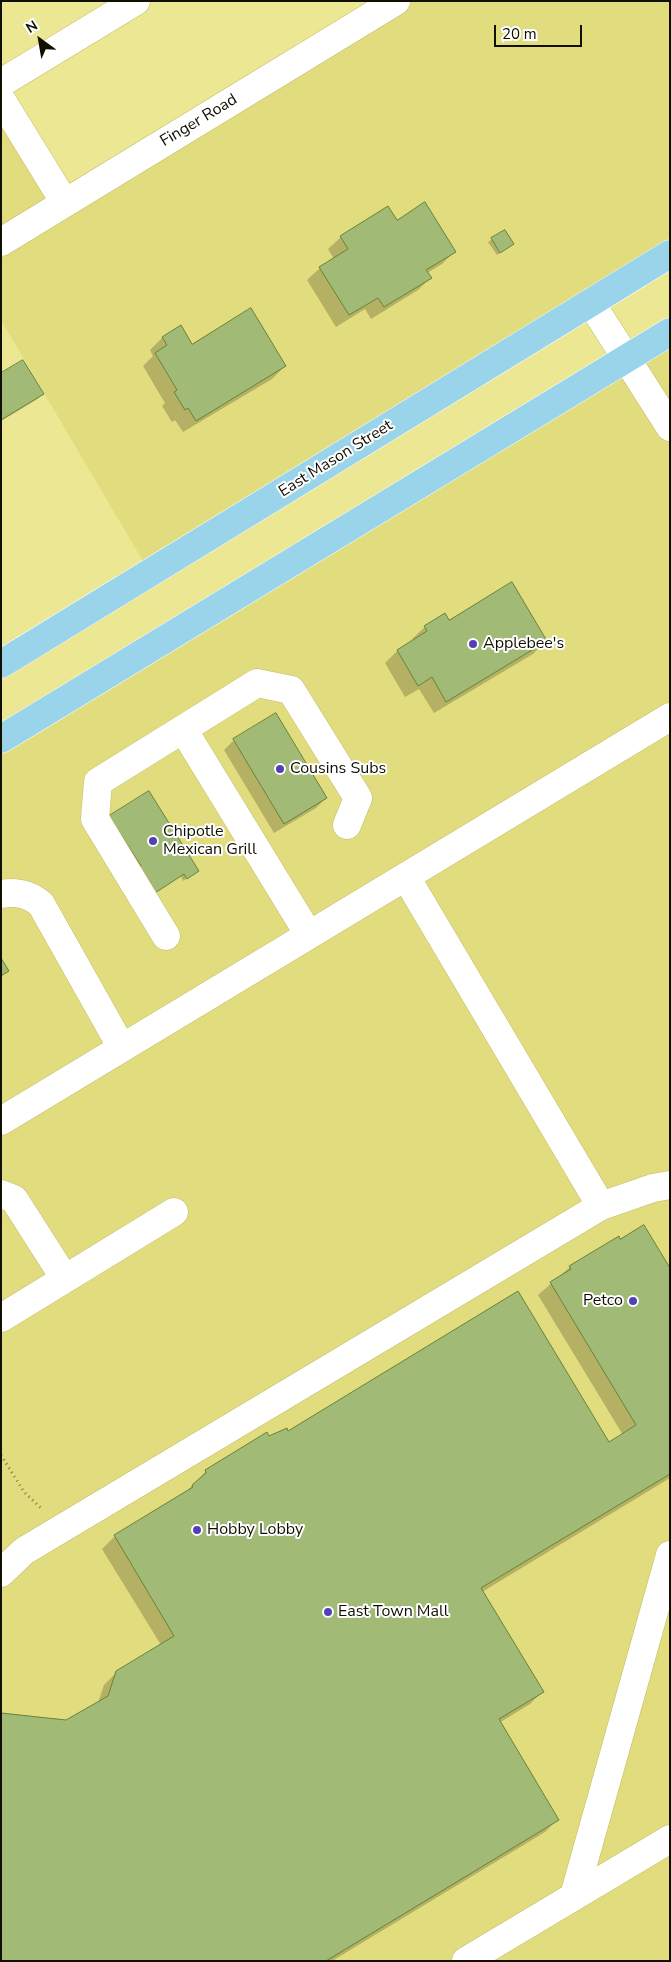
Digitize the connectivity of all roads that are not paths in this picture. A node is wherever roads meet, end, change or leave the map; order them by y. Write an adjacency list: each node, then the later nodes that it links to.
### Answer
1 (136, 1): 3 (street)
2 (396, 1): 5 (street, Finger Road)
3 (1, 83)
4 (1, 99): 5 (street)
5 (65, 203): 6 (street, Finger Road)
6 (1, 242)
7 (670, 254): 8 (main road, East Mason Street)
8 (590, 302): 10 (street); 12 (main road, East Mason Street)
9 (670, 332): 10 (main road)
10 (625, 359): 11 (street); 15 (main road)
11 (670, 427)
12 (1, 664)
13 (670, 717): 17 (street)
14 (183, 729): 16 (street); 19 (street); 20 (street)
15 (1, 739)
16 (347, 826)
17 (406, 877): 20 (street); 25 (street)
18 (1, 894): 21 (street)
19 (166, 936)
20 (309, 936): 21 (street)
21 (122, 1048): 22 (street)
22 (1, 1120)
23 (670, 1185): 25 (street)
24 (1, 1194): 27 (street)
25 (601, 1206): 30 (street)
26 (174, 1212): 27 (street)
27 (66, 1279): 28 (street)
28 (1, 1318)
29 (670, 1555): 32 (street)
30 (1, 1573)
31 (670, 1838): 32 (street)
32 (574, 1896): 33 (street)
33 (466, 1961)

